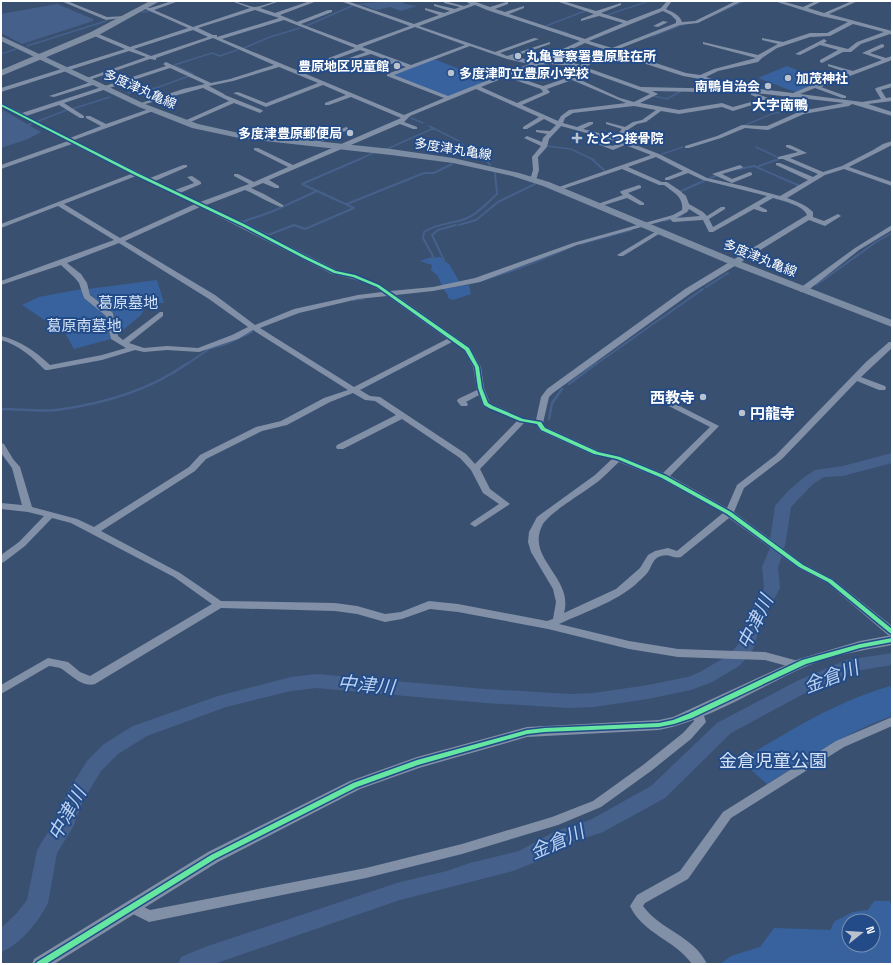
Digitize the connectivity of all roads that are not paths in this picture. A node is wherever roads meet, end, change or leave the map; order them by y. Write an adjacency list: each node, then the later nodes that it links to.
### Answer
1 (63, 1): 22 (street)
2 (79, 1): 22 (street)
3 (156, 1): 27 (main road)
4 (177, 1): 27 (street)
5 (233, 1): 20 (street)
6 (246, 1): 20 (street)
7 (278, 1): 28 (street)
8 (315, 1): 42 (street)
9 (342, 1): 52 (street)
10 (467, 1): 23 (street)
11 (482, 1): 23 (street)
12 (558, 1): 39 (street)
13 (670, 1): 31 (street)
14 (740, 1): 51 (street)
15 (776, 1): 19 (street)
16 (820, 1): 32 (street)
17 (856, 1): 33 (street)
18 (446, 2): 26 (street)
19 (786, 2): 32 (street)
20 (239, 3): 28 (street)
21 (506, 3): 30 (street)
22 (71, 4): 44 (street)
23 (475, 4): 26 (street); 30 (street)
24 (619, 4): 39 (street)
25 (436, 5): 35 (street)
26 (464, 7): 35 (street)
27 (148, 9): 44 (main road); 56 (street)
28 (255, 9): 42 (street); 56 (street)
29 (427, 9): 43 (street)
30 (490, 9): 38 (street)
31 (662, 9): 49 (street); 51 (street)
32 (803, 9): 41 (street)
33 (835, 9): 37 (street); 41 (street)
34 (330, 10): 45 (street)
35 (455, 11): 43 (street)
36 (527, 11): 38 (street)
37 (843, 12)
38 (505, 13): 57 (street)
39 (598, 13): 47 (street); 49 (street)
40 (308, 14): 45 (street)
41 (822, 14): 48 (street)
42 (275, 15): 46 (street)
43 (444, 15): 52 (street)
44 (127, 17): 59 (main road)
45 (315, 17): 50 (street)
46 (284, 18): 50 (street); 60 (street)
47 (584, 20)
48 (853, 22): 58 (street); 68 (street)
49 (628, 23): 65 (street)
50 (297, 24): 74 (street)
51 (679, 24): 54 (street)
52 (416, 25): 70 (street); 74 (street)
53 (656, 26): 54 (street)
54 (672, 26): 78 (street)
55 (567, 27): 57 (street)
56 (195, 28): 60 (street); 75 (street)
57 (557, 30): 65 (street)
58 (891, 32): 77 (street)
59 (94, 34): 75 (street); 82 (main road)
60 (217, 37): 85 (street); 92 (street)
61 (1, 38): 82 (main road, 多度津丸亀線)
62 (536, 39): 80 (street)
63 (764, 39): 68 (street)
64 (827, 39): 69 (street)
65 (584, 41): 78 (street); 91 (street)
66 (548, 42): 83 (street)
67 (705, 43): 84 (street)
68 (785, 43): 71 (street); 84 (street)
69 (819, 43): 76 (street); 77 (street)
70 (471, 44): 80 (street); 95 (street)
71 (794, 45)
72 (882, 46): 86 (street)
73 (801, 47): 76 (street)
74 (359, 48): 79 (street); 87 (street)
75 (132, 49): 85 (street); 98 (street)
76 (808, 49): 81 (street)
77 (842, 50): 90 (street)
78 (612, 51): 97 (street); 102 (street)
79 (371, 52): 88 (street); 89 (street)
80 (496, 53): 83 (street)
81 (798, 54)
82 (42, 57): 98 (main road, 多度津丸亀線); 99 (main road)
83 (508, 57): 91 (street)
84 (759, 57): 102 (street)
85 (152, 58): 94 (street); 104 (street)
86 (889, 59): 100 (street)
87 (328, 60)
88 (346, 61)
89 (395, 61): 95 (street); 96 (street)
90 (822, 61)
91 (535, 64): 97 (street); 101 (street); 103 (street)
92 (278, 65): 105 (street); 106 (street)
93 (830, 65): 100 (street)
94 (171, 66): 106 (street); 111 (street)
95 (411, 66): 120 (street)
96 (378, 67)
97 (580, 67): 113 (street)
98 (68, 70): 104 (main road, 多度津丸亀線); 114 (street)
99 (1, 73)
100 (854, 73): 109 (street)
101 (506, 75): 110 (street); 112 (street)
102 (701, 77): 115 (street)
103 (572, 78): 112 (street); 127 (street)
104 (90, 81): 111 (main road, 多度津丸亀線); 119 (street)
105 (323, 83): 116 (street); 118 (street)
106 (212, 85): 108 (street)
107 (892, 85): 123 (street)
108 (204, 86): 124 (street); 130 (street)
109 (814, 86): 117 (street); 128 (street)
110 (477, 87): 120 (street); 131 (street)
111 (105, 88): 125 (street); 130 (main road, 多度津丸亀線)
112 (542, 88): 131 (street)
113 (642, 89): 115 (street); 127 (street)
114 (1, 90)
115 (742, 90): 117 (street); 122 (street)
116 (236, 92)
117 (792, 94): 122 (street); 128 (street)
118 (352, 95): 126 (street); 140 (street)
119 (52, 96)
120 (448, 98): 140 (street)
121 (892, 99): 123 (street)
122 (768, 100): 134 (street)
123 (884, 100): 128 (street)
124 (234, 101): 132 (street); 135 (street)
125 (60, 103): 138 (street); 145 (street)
126 (327, 104)
127 (634, 104): 134 (street); 144 (street)
128 (862, 104): 137 (street); 161 (street)
129 (1, 105): 138 (street)
130 (140, 105): 133 (main road, 多度津丸亀線)
131 (518, 105): 139 (street)
132 (217, 108): 136 (street); 141 (street)
133 (151, 110): 141 (main road, 多度津丸亀線); 145 (street)
134 (659, 110): 147 (street)
135 (260, 111)
136 (227, 112)
137 (892, 114)
138 (22, 115): 154 (street)
139 (543, 117): 144 (street); 150 (street)
140 (403, 120): 146 (street); 160 (street)
141 (184, 123): 157 (main road, 多度津丸亀線)
142 (591, 123): 149 (street)
143 (608, 123): 147 (street)
144 (559, 124): 149 (street); 150 (street)
145 (105, 126): 154 (street)
146 (415, 128)
147 (627, 128): 153 (street)
148 (346, 129): 157 (street)
149 (578, 129): 151 (street)
150 (551, 133): 158 (street)
151 (606, 137): 153 (street); 155 (street)
152 (527, 138): 158 (street)
153 (616, 140): 155 (street)
154 (71, 141): 167 (street); 175 (street)
155 (625, 142): 163 (street)
156 (892, 143): 171 (street)
157 (311, 144): 160 (main road, 多度津丸亀線)
158 (544, 145): 184 (street)
159 (788, 146): 165 (street)
160 (342, 147): 172 (street); 184 (main road, 多度津丸亀線)
161 (687, 147)
162 (256, 149): 172 (street)
163 (657, 155): 169 (street); 174 (street)
164 (1, 160): 167 (street)
165 (781, 160): 178 (street); 185 (street)
166 (719, 164): 173 (street)
167 (4, 166)
168 (185, 166): 186 (street)
169 (622, 167): 193 (street); 202 (street)
170 (740, 167): 173 (street)
171 (844, 167): 178 (street); 189 (street)
172 (294, 168): 183 (street)
173 (729, 170): 176 (street)
174 (688, 171): 181 (street); 182 (street)
175 (136, 174): 186 (street); 199 (street)
176 (717, 174): 181 (street); 187 (street)
177 (750, 174): 187 (street)
178 (823, 174): 185 (street)
179 (236, 175): 188 (street)
180 (190, 177): 195 (street)
181 (704, 178): 194 (street)
182 (667, 179)
183 (263, 180): 188 (street); 190 (street)
184 (533, 180): 193 (main road, 多度津丸亀線)
185 (813, 180): 198 (street)
186 (149, 181): 195 (street)
187 (732, 181): 194 (street)
188 (253, 184): 192 (street)
189 (892, 184)
190 (277, 187)
191 (639, 187): 196 (street)
192 (245, 188): 201 (street); 203 (street)
193 (558, 189): 204 (main road, 多度津丸亀線)
194 (756, 191): 197 (street)
195 (174, 193): 201 (street)
196 (628, 196): 200 (street); 204 (street)
197 (772, 196): 198 (street); 205 (street)
198 (782, 198): 210 (street)
199 (59, 204): 211 (street); 215 (street)
200 (642, 204)
201 (199, 205): 215 (street); 221 (street)
202 (686, 205): 209 (street); 212 (street)
203 (281, 206)
204 (598, 206): 212 (main road, 多度津丸亀線)
205 (753, 206): 206 (street); 207 (street)
206 (765, 210)
207 (735, 216): 209 (street); 209 (street)
208 (838, 216): 210 (street)
209 (705, 218): 212 (street)
210 (808, 218): 218 (street)
211 (1, 226)
212 (648, 226): 214 (main road, 多度津丸亀線); 221 (street)
213 (892, 227): 220 (street)
214 (660, 231): 216 (street); 218 (main road, 多度津丸亀線)
215 (119, 241): 217 (street); 224 (street)
216 (621, 255)
217 (62, 262): 219 (street); 227 (street)
218 (734, 262): 220 (main road, 多度津丸亀線); 238 (street)
219 (1, 283)
220 (804, 290): 223 (main road, 多度津丸亀線)
221 (390, 294): 224 (street); 226 (street)
222 (160, 314): 227 (street)
223 (892, 324)
224 (253, 328): 229 (street); 232 (street)
225 (1, 338): 229 (street)
226 (453, 339): 232 (street); 233 (street)
227 (124, 343): 229 (street)
228 (892, 344): 230 (street)
229 (134, 348)
230 (856, 378): 231 (street); 246 (street)
231 (882, 388)
232 (354, 390): 236 (street); 249 (street)
233 (481, 391): 235 (street); 237 (street)
234 (657, 398): 243 (street)
235 (464, 404)
236 (401, 416): 240 (street); 242 (street)
237 (522, 420): 238 (street); 242 (street)
238 (539, 424): 241 (street)
239 (1, 446): 245 (street)
240 (340, 447)
241 (618, 458): 243 (street); 252 (street)
242 (475, 469): 248 (street)
243 (664, 477): 246 (street)
244 (1, 506): 245 (street)
245 (28, 509): 247 (street)
246 (729, 513): 252 (street); 253 (street)
247 (50, 515): 249 (street); 250 (street)
248 (475, 524)
249 (93, 532): 251 (street)
250 (1, 560)
251 (219, 604): 252 (street); 256 (street)
252 (553, 623): 255 (street)
253 (892, 632)
254 (892, 640): 255 (street)
255 (798, 665): 257 (street)
256 (1, 690)
257 (698, 712): 259 (street); 259 (street)
258 (892, 721): 261 (street)
259 (131, 907): 260 (street)
260 (44, 963)
261 (700, 964)

